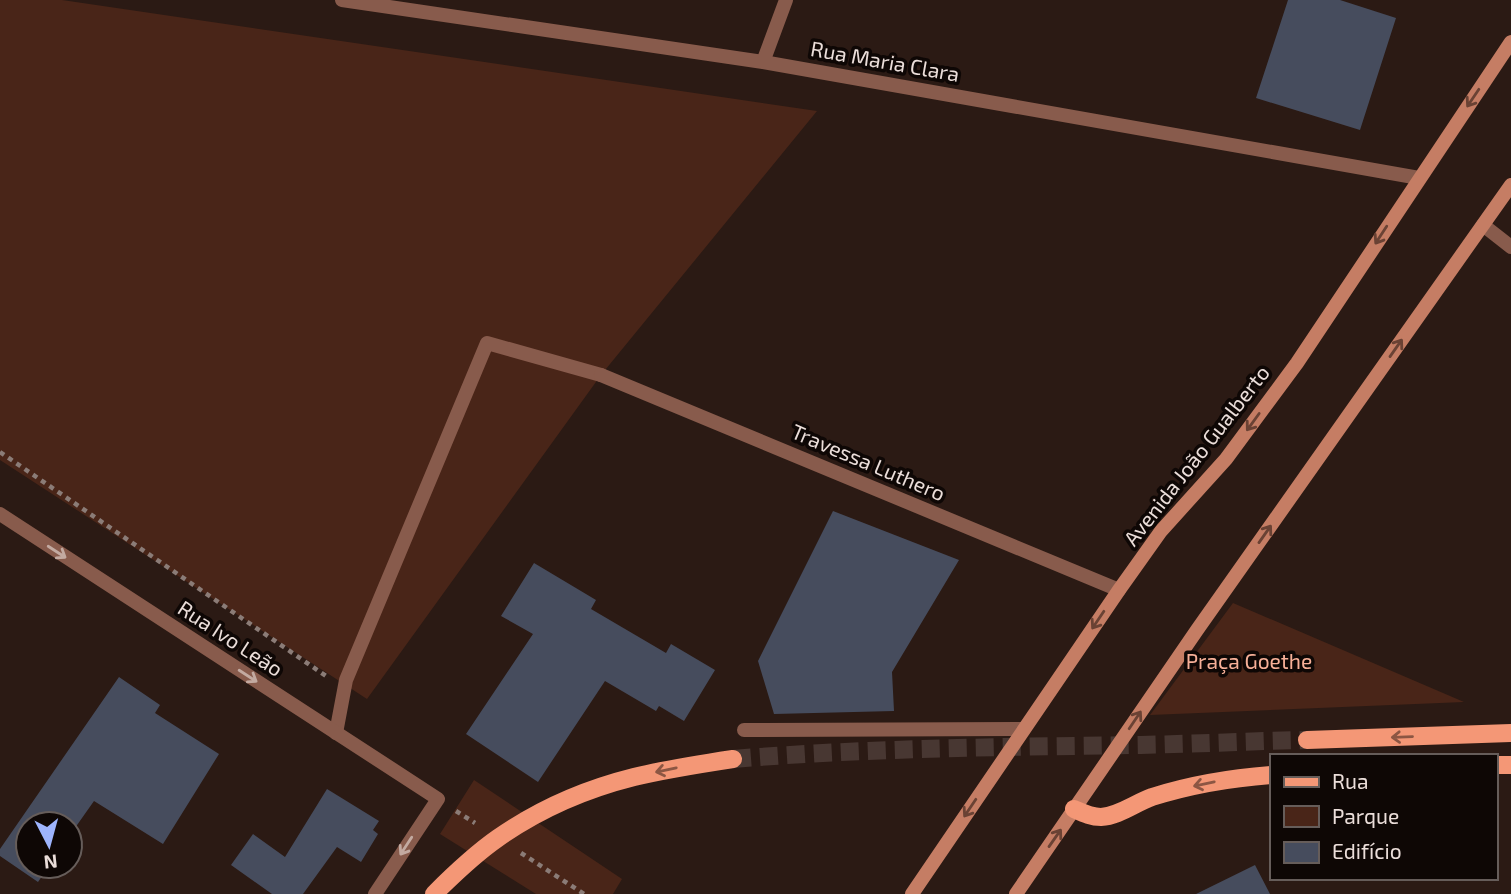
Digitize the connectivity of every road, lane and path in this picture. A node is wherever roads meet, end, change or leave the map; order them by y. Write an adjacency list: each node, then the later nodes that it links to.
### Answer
1 (342, 0): 4 (street, Rua Maria Clara)
2 (786, 0): 4 (street)
3 (1511, 42): 5 (street, Avenida João Gualberto, one-way to 5)
4 (763, 62): 5 (street, Rua Maria Clara)
5 (1419, 178): 11 (street, Avenida João Gualberto, one-way to 11)
6 (1511, 185): 7 (street)
7 (1483, 225): 8 (street); 20 (street, one-way to 7)
8 (1511, 247)
9 (0, 452): 12 (path)
10 (0, 514): 15 (street, Rua Ivo Leão, one-way to 15)
11 (1119, 590): 12 (street, Travessa Luthero); 13 (street, Avenida João Gualberto, one-way to 13)
12 (344, 688): 15 (street)
13 (1023, 729): 14 (street); 25 (street, Avenida João Gualberto, one-way to 25)
14 (744, 730)
15 (336, 733): 22 (street, Rua Ivo Leão, one-way to 22)
16 (1511, 733): 17 (main road, one-way to 17)
17 (1307, 740)
18 (733, 759): 23 (main road, one-way to 23)
19 (1270, 775): 20 (main road, one-way to 20)
20 (1074, 809): 26 (street, one-way to 20)
21 (552, 873): 24 (path)
22 (375, 894)
23 (434, 894)
24 (584, 894)
25 (912, 894)
26 (1016, 894)

